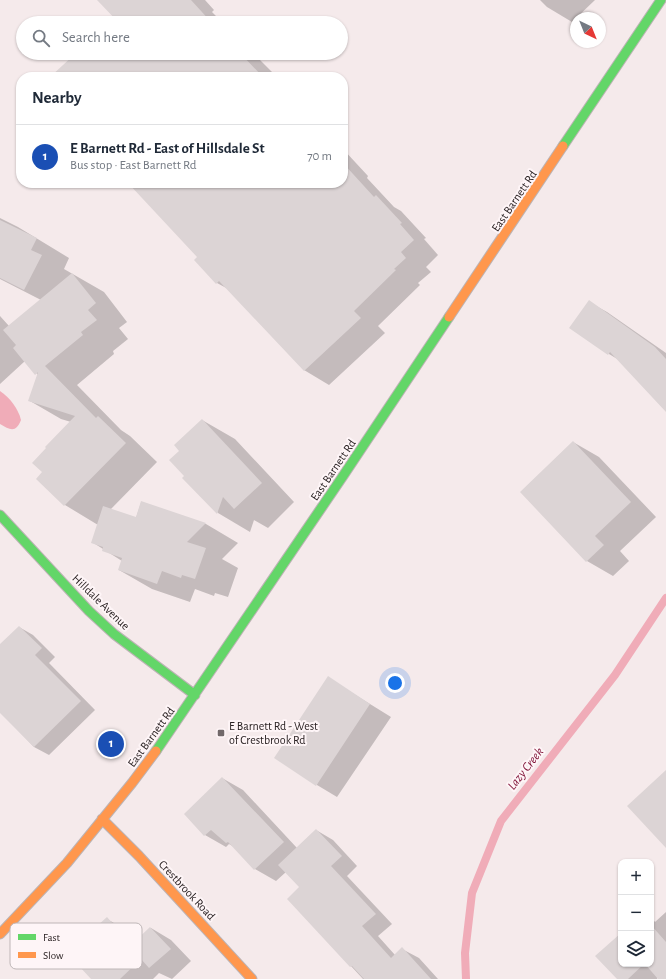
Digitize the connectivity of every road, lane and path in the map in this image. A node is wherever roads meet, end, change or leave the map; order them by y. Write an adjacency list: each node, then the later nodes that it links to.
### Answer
1 (661, 0): 3 (main road, East Barnett Rd)
2 (0, 515): 3 (main road, Hilldale Avenue)
3 (195, 695): 4 (main road, East Barnett Rd)
4 (102, 819): 5 (main road, East Barnett Rd); 8 (main road, Crestbrook Road)
5 (10, 923)
6 (10, 923): 7 (main road, East Barnett Rd)
7 (0, 934)
8 (252, 979)

